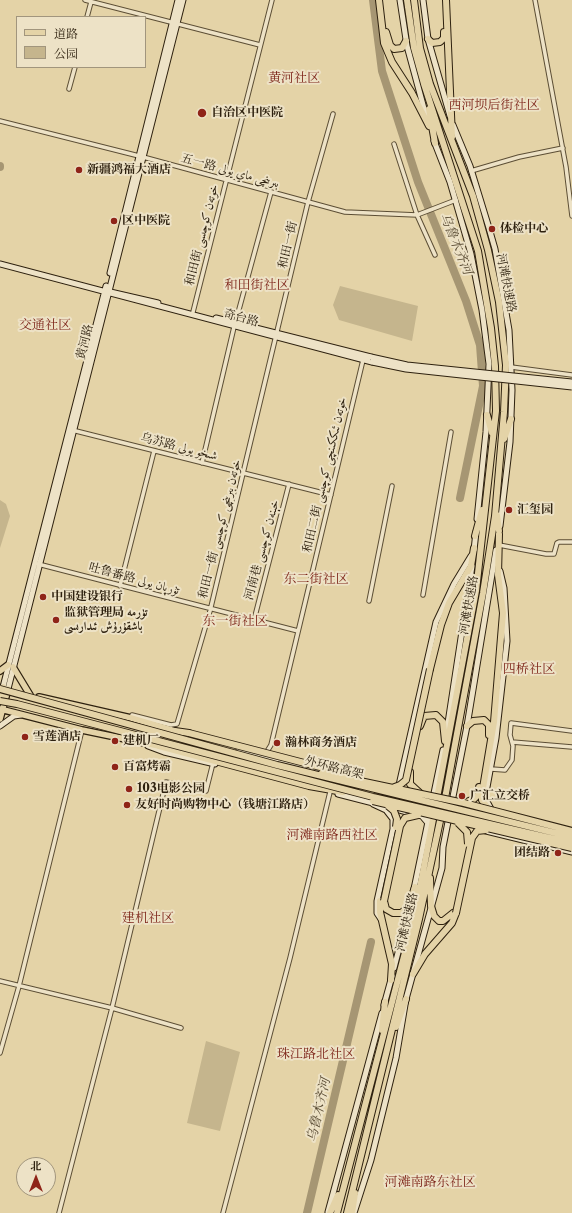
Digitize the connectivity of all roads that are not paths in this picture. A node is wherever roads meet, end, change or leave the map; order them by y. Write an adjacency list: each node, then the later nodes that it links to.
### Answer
1 (85, 0): 13 (street)
2 (178, 0): 17 (street, 黄河路)
3 (183, 0): 17 (street, 黄河路)
4 (272, 0): 20 (street, 和田街 خوتەن كوچىسى)
5 (379, 0): 27 (highway)
6 (383, 0): 19 (highway)
7 (400, 0): 19 (street)
8 (407, 0): 23 (highway, 河滩快速路)
9 (414, 0): 30 (highway, 河滩快速路)
10 (423, 0): 18 (street)
11 (444, 0): 18 (highway); 26 (highway)
12 (535, 0): 31 (street)
13 (91, 2): 14 (street); 15 (street)
14 (87, 16)
15 (144, 16)
16 (146, 17): 17 (street)
17 (174, 24): 20 (street); 32 (street, 黄河路)
18 (428, 39): 26 (street)
19 (406, 41): 27 (street)
20 (260, 45): 36 (street, 和田街 خوتەن كوچىسى)
21 (75, 68): 22 (street)
22 (69, 89)
23 (426, 90): 28 (highway); 58 (highway, 河滩快速路)
24 (333, 114): 39 (street, 和田一街)
25 (0, 121): 32 (street, 五一路 بىرىنچى ماي يولى)
26 (452, 123): 30 (highway); 35 (street)
27 (430, 126): 28 (street)
28 (434, 143): 38 (street)
29 (394, 144): 40 (street)
30 (453, 144): 59 (highway, 河滩快速路)
31 (563, 148): 34 (street); 35 (street)
32 (141, 157): 36 (street, 五一路 بىرىنچى ماي يولى); 44 (street, 黄河路)
33 (572, 166): 34 (street)
34 (566, 167): 41 (street)
35 (471, 171): 50 (street)
36 (226, 180): 37 (street, 五一路 بىرىنچى ماي يولى); 45 (street, 和田街 خوتەن كوچىسى)
37 (271, 192): 39 (street, 五一路 بىرىنچى ماي يولى); 46 (street)
38 (456, 200): 40 (street, 五一路 بىرىنچى ماي يولى); 54 (street)
39 (308, 202): 40 (street, 五一路 بىرىنچى ماي يولى); 47 (street, 和田一街)
40 (417, 215): 42 (street)
41 (572, 216)
42 (435, 255)
43 (0, 264): 44 (street, 奇台路)
44 (107, 292): 45 (street, 奇台路); 46 (street, 奇台路); 56 (street, 黄河路)
45 (193, 312): 46 (street, 奇台路)
46 (235, 325): 47 (street, 奇台路); 61 (street)
47 (277, 336): 48 (street, 奇台路); 49 (street, 奇台路); 62 (street, 和田一街 خوتەن بىرىنچى كوچىسى)
48 (363, 360): 49 (street, 奇台路); 66 (street, 和田二街 خوتەن ئىككىنچى كوچىسى)
49 (372, 360): 52 (street, bridge); 53 (street, bridge)
50 (511, 367): 51 (street); 55 (street)
51 (572, 375)
52 (572, 382)
53 (572, 387)
54 (487, 415): 58 (highway); 69 (street)
55 (511, 419): 59 (highway); 68 (street)
56 (71, 430): 60 (street, 乌苏路 شىخو يولى); 74 (street, 黄河路)
57 (451, 432): 76 (street)
58 (493, 440): 65 (highway, 河滩快速路)
59 (501, 448): 67 (highway, 河滩快速路)
60 (154, 451): 61 (street, 乌苏路 شىخو يولى); 75 (street)
61 (202, 463): 62 (street, 乌苏路 شىخو يولى)
62 (244, 474): 63 (street, 乌苏路 شىخو يولى); 78 (street, 和田一街 خوتەن بىرىنچى كوچىسى)
63 (289, 484): 66 (street, 乌苏路 شىخو يولى); 79 (street, 河南巷 خېنەن كوچىسى)
64 (392, 486): 77 (street)
65 (487, 491): 69 (highway); 142 (highway, 河滩快速路)
66 (331, 495): 80 (street, 和田二街 خوتەن ئىككىنچى كوچىسى)
67 (496, 506): 68 (highway); 128 (highway, 河滩快速路)
68 (499, 533): 71 (highway); 91 (street)
69 (475, 536): 72 (street)
70 (572, 542): 71 (street)
71 (499, 545): 73 (highway)
72 (474, 550): 95 (street); 106 (highway, bridge); 107 (street)
73 (498, 562): 104 (street); 116 (highway)
74 (37, 564): 75 (street, 吐鲁番路 تۇرپان يولى); 81 (street, 黄河路)
75 (120, 586): 78 (street, 吐鲁番路 تۇرپان يولى)
76 (423, 595)
77 (369, 601)
78 (211, 609): 79 (street, 吐鲁番路 تۇرپان يولى); 88 (street, 和田一街 خوتەن بىرىنچى كوچىسى)
79 (254, 620): 80 (street, 吐鲁番路 تۇرپان يولى)
80 (298, 631): 100 (street, 和田二街 خوتەن ئىككىنچى كوچىسى)
81 (11, 666): 82 (main road); 83 (street, 黄河路); 84 (main road)
82 (0, 671)
83 (4, 689): 84 (main road); 85 (main road); 86 (main road); 102 (highway, 外环路高架, bridge)
84 (30, 695): 94 (main road)
85 (0, 700): 103 (highway, 外环路高架, bridge)
86 (1, 709): 87 (main road); 89 (main road)
87 (23, 715): 90 (street); 92 (main road)
88 (132, 715)
89 (0, 719)
90 (0, 726)
91 (467, 726): 112 (street); 114 (highway)
92 (82, 730): 96 (main road); 137 (street)
93 (572, 730): 97 (street)
94 (175, 731): 100 (street); 105 (highway, bridge)
95 (445, 741): 110 (highway, bridge); 111 (street)
96 (138, 742): 98 (main road); 101 (street)
97 (512, 742): 99 (street); 104 (street)
98 (159, 746): 109 (highway)
99 (572, 747)
100 (266, 756): 107 (street)
101 (213, 763): 108 (street); 140 (street)
102 (277, 765): 105 (highway, bridge); 124 (highway, 外环路高架, bridge)
103 (254, 766): 109 (highway, bridge); 125 (highway, 外环路高架, bridge)
104 (491, 769): 118 (street)
105 (355, 779): 106 (highway, bridge)
106 (391, 788): 110 (highway, bridge)
107 (398, 791): 111 (street)
108 (330, 792): 113 (street); 148 (street)
109 (343, 792): 115 (highway, bridge)
110 (422, 795): 114 (highway, bridge)
111 (433, 797): 120 (street)
112 (454, 797): 118 (street); 121 (street)
113 (363, 800): 120 (street); 133 (street)
114 (464, 803): 116 (highway, bridge)
115 (387, 805): 117 (highway, bridge); 130 (highway, bridge)
116 (489, 810): 123 (highway, bridge)
117 (423, 814): 119 (highway, bridge); 130 (highway, bridge)
118 (501, 818): 123 (street)
119 (457, 822): 122 (highway, bridge); 132 (highway, bridge)
120 (428, 823): 129 (street)
121 (448, 826): 127 (street); 131 (street)
122 (490, 829): 126 (highway, bridge); 132 (highway, bridge)
123 (572, 832)
124 (572, 837)
125 (572, 843)
126 (572, 848)
127 (572, 852)
128 (430, 870): 131 (highway); 144 (highway, 河滩快速路)
129 (414, 887): 130 (highway); 135 (street)
130 (382, 901): 133 (highway)
131 (431, 906): 132 (highway); 134 (street)
132 (455, 913): 134 (highway)
133 (383, 922): 135 (highway)
134 (413, 974): 138 (street)
135 (391, 980): 139 (street)
136 (0, 981): 137 (street)
137 (19, 986): 140 (street); 143 (street)
138 (406, 999): 144 (highway); 152 (street)
139 (385, 1002): 142 (highway); 149 (street)
140 (112, 1008): 141 (street); 147 (street)
141 (181, 1028)
142 (380, 1051): 145 (highway, 河滩快速路)
143 (0, 1053)
144 (386, 1056): 146 (highway, 河滩快速路)
145 (350, 1164): 149 (highway); 150 (highway, 河滩快速路)
146 (358, 1166): 151 (highway, 河滩快速路); 152 (highway)
147 (59, 1213)
148 (223, 1213)
149 (329, 1213)
150 (337, 1213)
151 (346, 1213)
152 (353, 1213)

